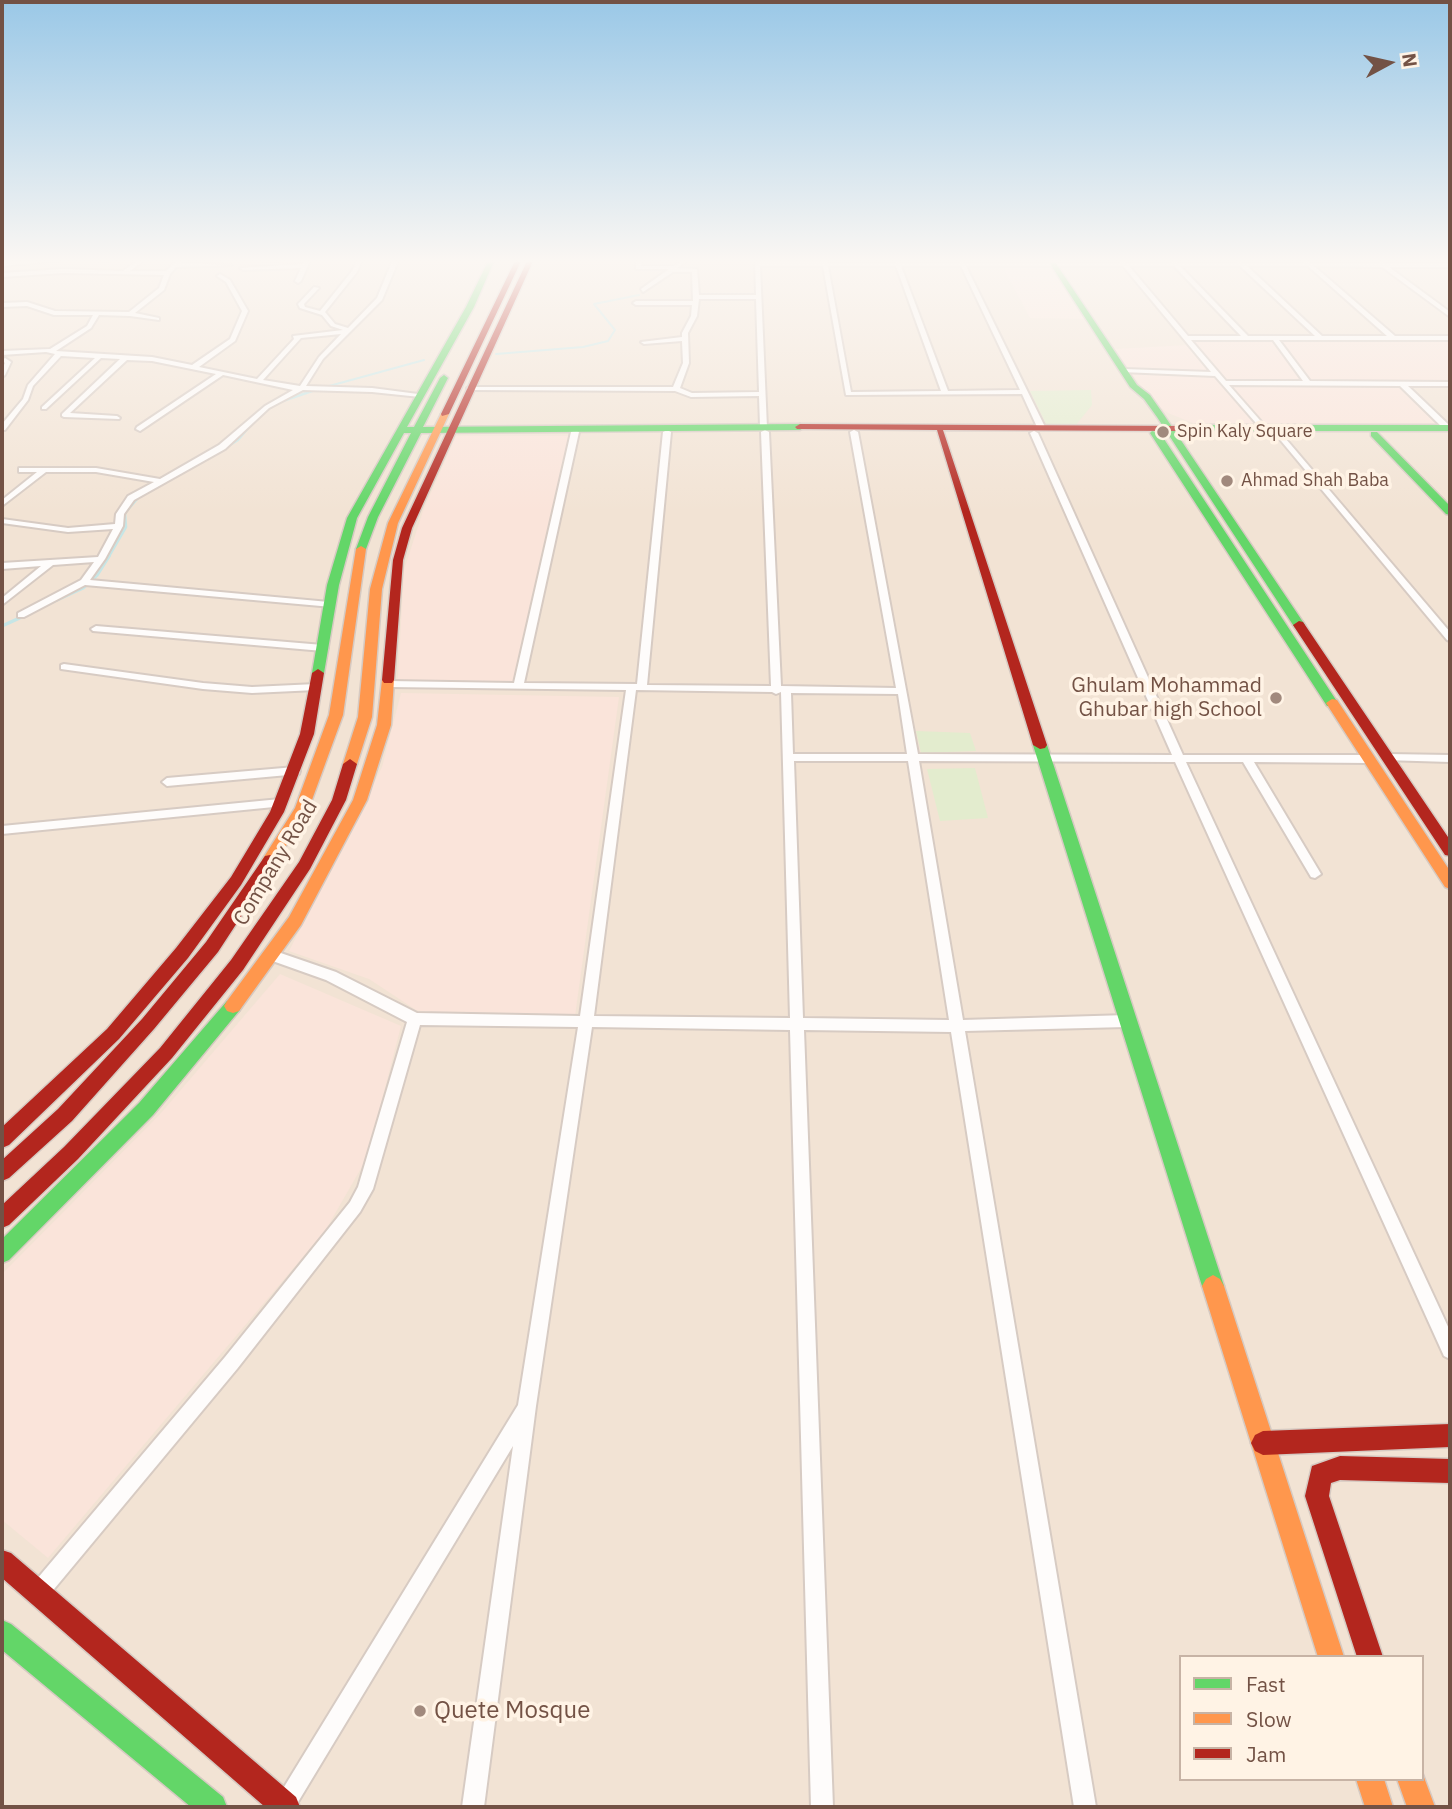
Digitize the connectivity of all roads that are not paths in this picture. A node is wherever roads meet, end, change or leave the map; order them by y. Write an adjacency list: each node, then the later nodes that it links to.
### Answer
1 (67, 343): 17 (street)
2 (228, 343): 23 (street)
3 (294, 343): 28 (street)
4 (335, 343): 33 (street)
5 (449, 343): 39 (main road)
6 (461, 343): 52 (main road, Company Road)
7 (483, 343): 53 (main road, Company Road)
8 (491, 343): 34 (main road)
9 (685, 343): 35 (street)
10 (761, 343): 38 (street)
11 (839, 343): 37 (street)
12 (927, 343): 37 (street)
13 (1001, 343): 36 (street)
14 (1106, 343): 24 (main road)
15 (1193, 343): 26 (street)
16 (1279, 343): 30 (street)
17 (55, 352): 19 (street); 20 (street); 40 (street)
18 (2, 353): 19 (street)
19 (13, 353): 22 (street)
20 (99, 357): 21 (street); 41 (street)
21 (126, 357): 23 (street); 42 (street)
22 (4, 361): 27 (street)
23 (194, 367): 25 (street)
24 (1124, 371): 26 (street); 43 (main road)
25 (222, 373): 28 (street); 47 (street)
26 (1217, 374): 29 (street)
27 (2, 375)
28 (258, 380): 33 (street)
29 (1226, 383): 30 (street); 46 (street)
30 (1308, 383): 31 (street)
31 (1402, 384): 32 (street); 57 (street)
32 (1450, 384)
33 (302, 388): 39 (street); 68 (street)
34 (469, 389): 35 (street); 53 (main road)
35 (676, 389): 38 (street)
36 (1025, 392): 37 (street); 54 (street)
37 (945, 393)
38 (763, 394): 49 (street)
39 (418, 396): 51 (main road)
40 (20, 407): 41 (street); 45 (street)
41 (44, 408): 42 (street)
42 (69, 410): 44 (street)
43 (1149, 410): 55 (main road); 56 (main road); 58 (main road)
44 (117, 418)
45 (2, 428)
46 (1262, 428): 57 (main road); 58 (main road)
47 (140, 429)
48 (693, 429): 49 (main road); 53 (main road); 60 (main road)
49 (765, 429): 50 (main road); 90 (street)
50 (830, 429): 54 (main road); 61 (main road)
51 (400, 430): 52 (main road); 78 (main road)
52 (417, 430): 53 (main road); 120 (main road, Company Road)
53 (447, 430): 59 (main road); 84 (main road); 102 (main road, Company Road)
54 (1038, 430): 55 (main road); 62 (main road); 95 (street)
55 (1112, 430): 56 (main road); 65 (main road)
56 (1162, 430): 58 (main road); 65 (main road)
57 (1450, 430): 64 (main road)
58 (1214, 431): 63 (main road); 65 (main road)
59 (575, 432): 60 (main road); 85 (street)
60 (667, 432): 87 (street)
61 (854, 432): 62 (main road); 91 (street)
62 (940, 432): 93 (main road)
63 (1280, 434): 64 (main road); 81 (street)
64 (1374, 434): 70 (main road)
65 (1175, 452): 88 (main road); 89 (main road)
66 (22, 470): 67 (street)
67 (44, 470): 68 (street); 69 (street)
68 (161, 481): 72 (street)
69 (2, 504)
70 (1450, 512)
71 (2, 521): 72 (street)
72 (119, 526): 73 (street)
73 (101, 559): 74 (street); 76 (street)
74 (50, 563): 75 (street); 77 (street)
75 (2, 566)
76 (84, 582): 78 (street); 79 (street)
77 (2, 602)
78 (329, 606): 82 (main road)
79 (21, 615)
80 (96, 629): 82 (street)
81 (1450, 638)
82 (323, 648): 86 (main road)
83 (64, 667): 86 (street)
84 (389, 684): 85 (street); 103 (main road)
85 (518, 686): 87 (street)
86 (316, 688): 100 (main road)
87 (637, 688): 90 (street); 116 (street)
88 (1325, 689): 89 (main road); 98 (main road)
89 (1342, 690): 97 (main road)
90 (781, 691): 91 (street); 92 (street)
91 (902, 691): 94 (street)
92 (791, 757): 94 (street); 117 (street)
93 (1045, 757): 94 (street); 95 (street); 115 (main road)
94 (913, 758): 118 (street)
95 (1179, 758): 96 (street); 123 (street)
96 (1246, 758): 98 (street); 109 (street)
97 (1388, 758): 99 (street); 106 (main road)
98 (1368, 759): 107 (main road)
99 (1450, 759)
100 (295, 771): 101 (street); 104 (main road)
101 (167, 782)
102 (339, 800): 103 (main road); 111 (main road, Company Road)
103 (360, 800): 112 (main road)
104 (281, 803): 105 (street); 119 (main road)
105 (2, 830)
106 (1450, 851)
107 (1433, 857): 108 (main road); 110 (main road)
108 (1450, 857)
109 (1315, 874)
110 (1450, 883)
111 (271, 918): 112 (main road); 121 (main road, Company Road)
112 (295, 921): 113 (main road)
113 (272, 955): 114 (street); 122 (main road)
114 (415, 1019): 116 (street); 129 (street)
115 (1127, 1021): 118 (street); 126 (main road)
116 (586, 1022): 117 (street); 124 (street)
117 (799, 1024): 118 (street); 138 (street)
118 (956, 1026): 139 (street)
119 (2, 1139)
120 (2, 1172)
121 (2, 1218)
122 (2, 1253)
123 (1450, 1350)
124 (527, 1406): 136 (street); 137 (street)
125 (1450, 1435): 126 (main road)
126 (1263, 1443): 131 (main road)
127 (1450, 1471): 132 (main road)
128 (2, 1562): 129 (main road)
129 (38, 1593): 136 (main road)
130 (3, 1637): 135 (main road)
131 (1330, 1655)
132 (1369, 1655)
133 (1371, 1781): 140 (main road)
134 (1412, 1781): 141 (main road)
135 (202, 1804)
136 (285, 1806)
137 (473, 1807)
138 (822, 1807)
139 (1085, 1807)
140 (1379, 1807)
141 (1421, 1807)

